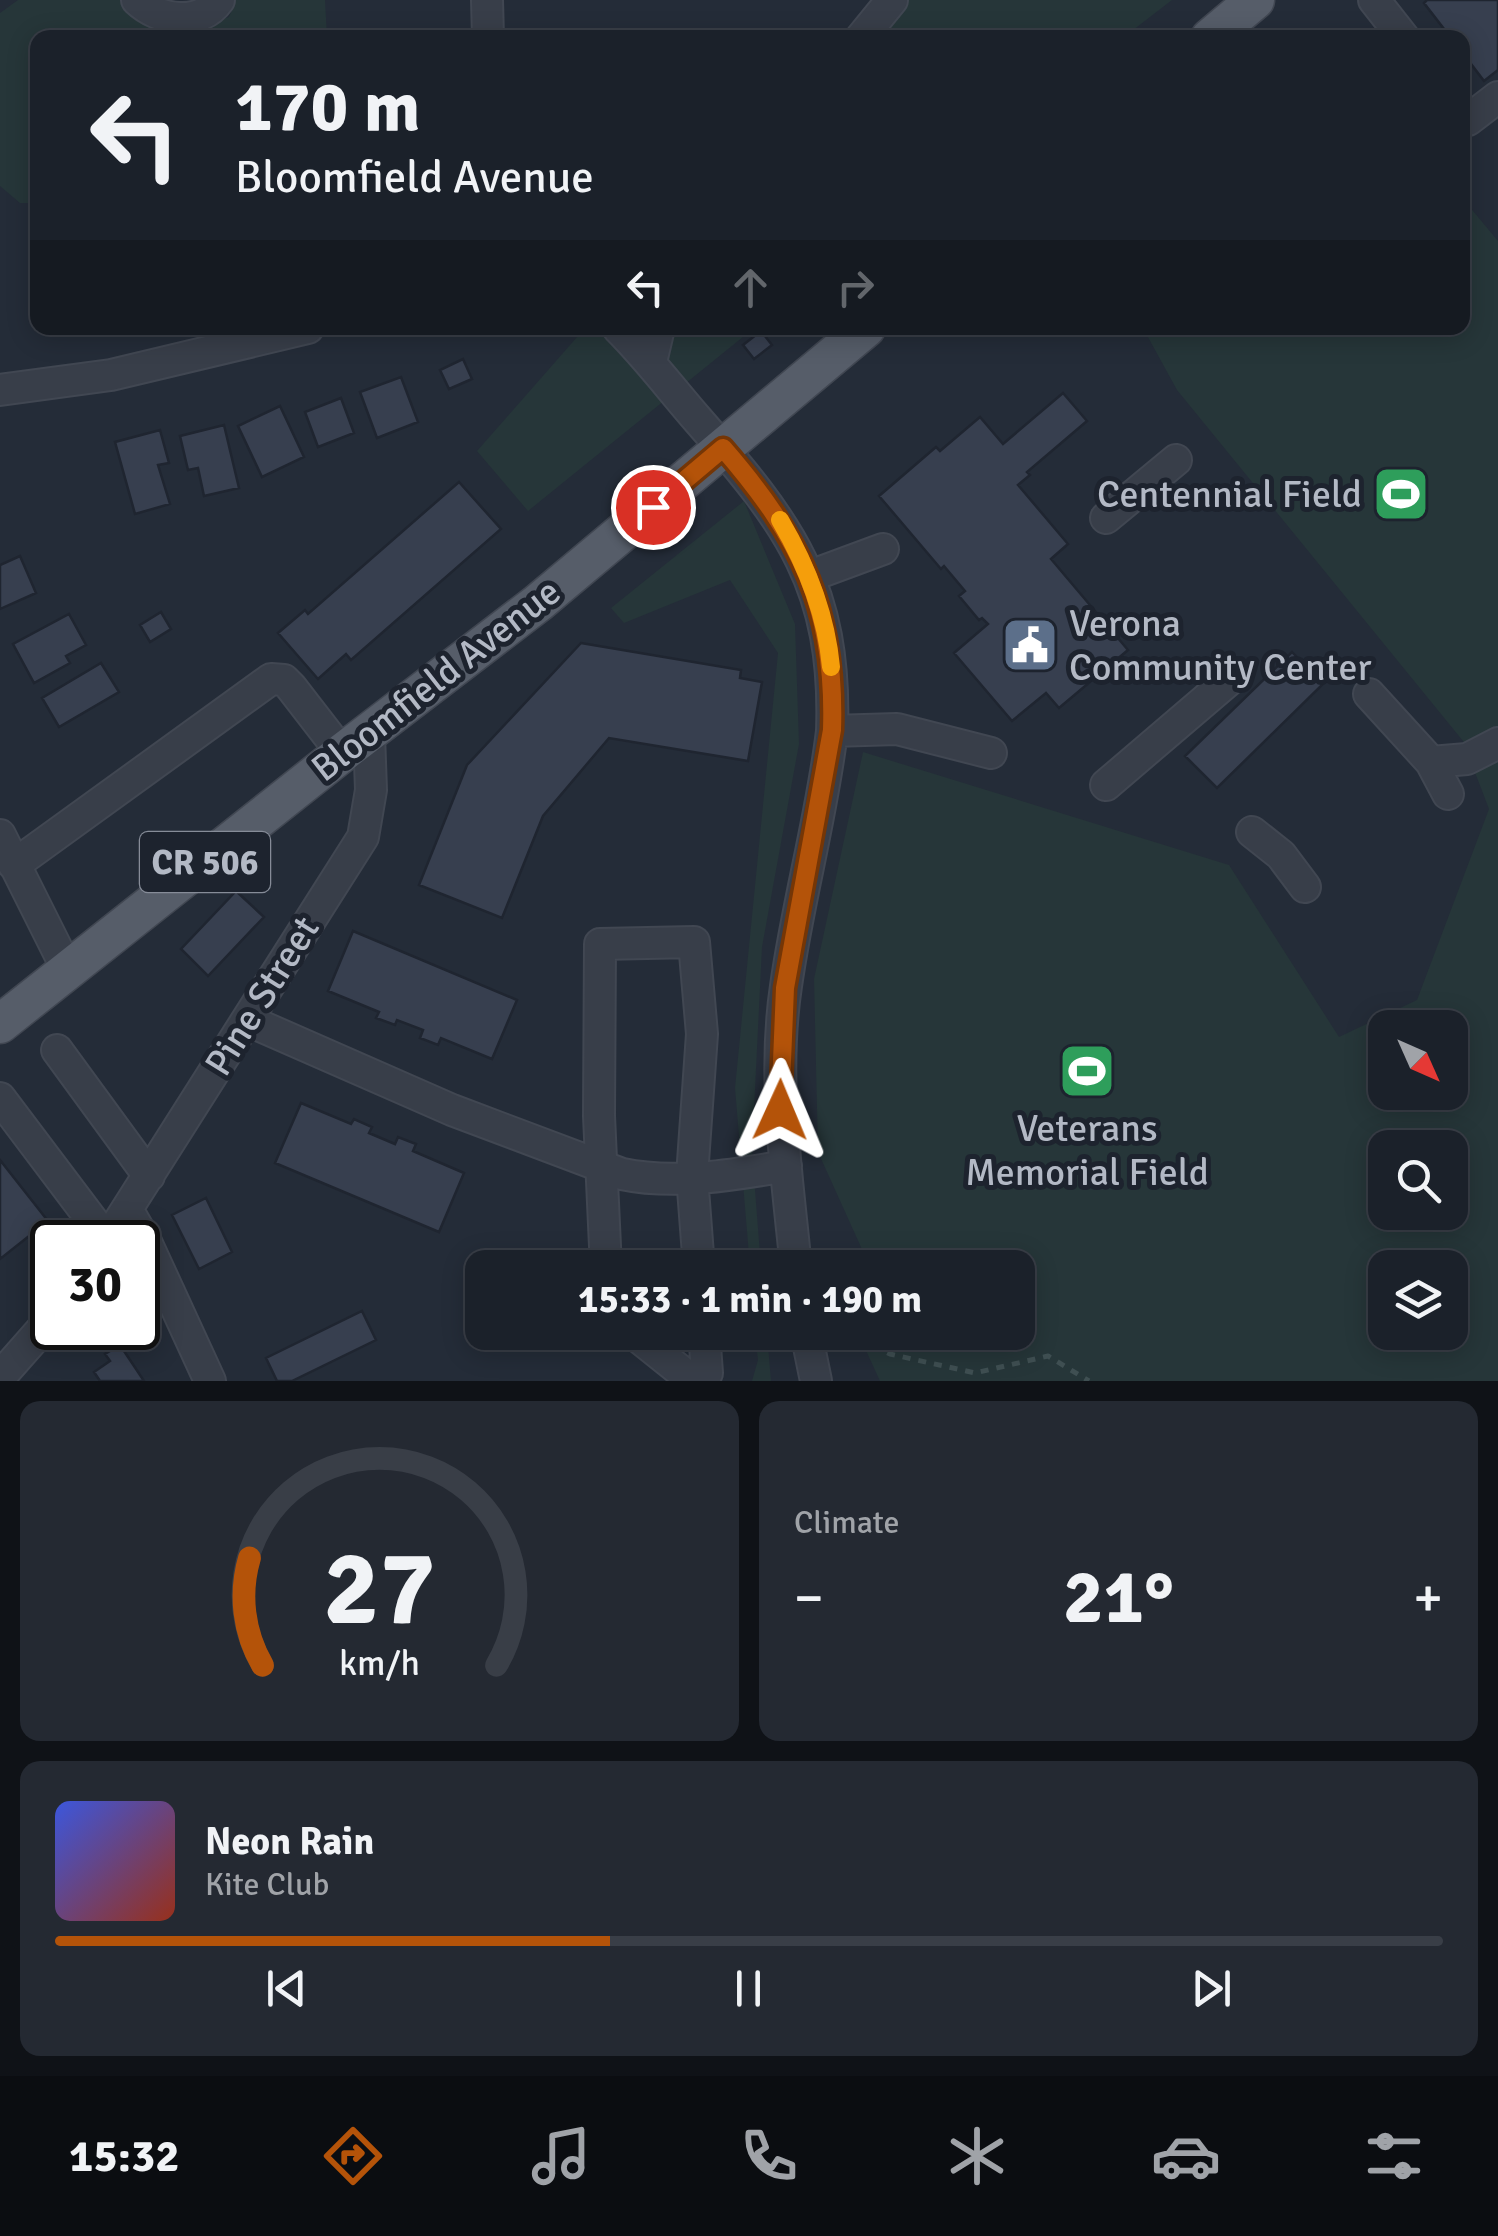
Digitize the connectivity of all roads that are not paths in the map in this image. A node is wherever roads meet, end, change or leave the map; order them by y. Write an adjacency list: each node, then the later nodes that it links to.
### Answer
1 (137, 0): 2 (street)
2 (219, 0)
3 (487, 0): 7 (street)
4 (892, 0): 8 (street)
5 (1255, 0): 9 (main road)
6 (1374, 0): 10 (street)
7 (488, 30)
8 (868, 30)
9 (1219, 30)
10 (1398, 30)
11 (1498, 97): 12 (street)
12 (1470, 118)
13 (279, 335): 18 (street)
14 (625, 335): 17 (street)
15 (657, 335): 17 (street)
16 (858, 335): 19 (main road, Bloomfield Avenue / CR 506)
17 (651, 362): 19 (street)
18 (0, 390)
19 (723, 448): 23 (street); 28 (main road, Bloomfield Avenue / CR 506)
20 (1176, 460): 21 (street)
21 (1106, 518)
22 (882, 550): 23 (street)
23 (810, 576): 26 (street)
24 (1236, 674): 31 (street)
25 (1369, 694): 30 (street)
26 (832, 730): 29 (street); 42 (street)
27 (1498, 742): 30 (street)
28 (355, 744): 35 (street); 37 (main road, Bloomfield Avenue / CR 506); 38 (street, Pine Street)
29 (990, 753)
30 (1431, 762): 32 (street)
31 (1106, 785)
32 (1448, 794)
33 (1252, 832): 36 (street)
34 (0, 835): 35 (street)
35 (14, 865): 37 (street)
36 (1305, 886)
37 (68, 970): 39 (main road, Bloomfield Avenue / CR 506)
38 (247, 1020): 43 (street); 44 (street, Pine Street)
39 (0, 1024)
40 (57, 1050): 44 (street)
41 (0, 1098): 47 (street)
42 (786, 1166): 45 (street); 51 (street)
43 (602, 1168): 45 (street); 45 (street); 49 (street)
44 (149, 1176): 46 (street, Pine Street)
45 (692, 1176): 50 (street)
46 (127, 1210): 48 (street, Pine Street); 57 (street)
47 (90, 1220)
48 (120, 1220)
49 (605, 1250)
50 (698, 1250)
51 (794, 1250)
52 (30, 1343): 56 (street)
53 (655, 1350): 54 (street)
54 (705, 1350)
55 (810, 1350): 58 (street)
56 (0, 1377)
57 (210, 1381)
58 (816, 1381)

